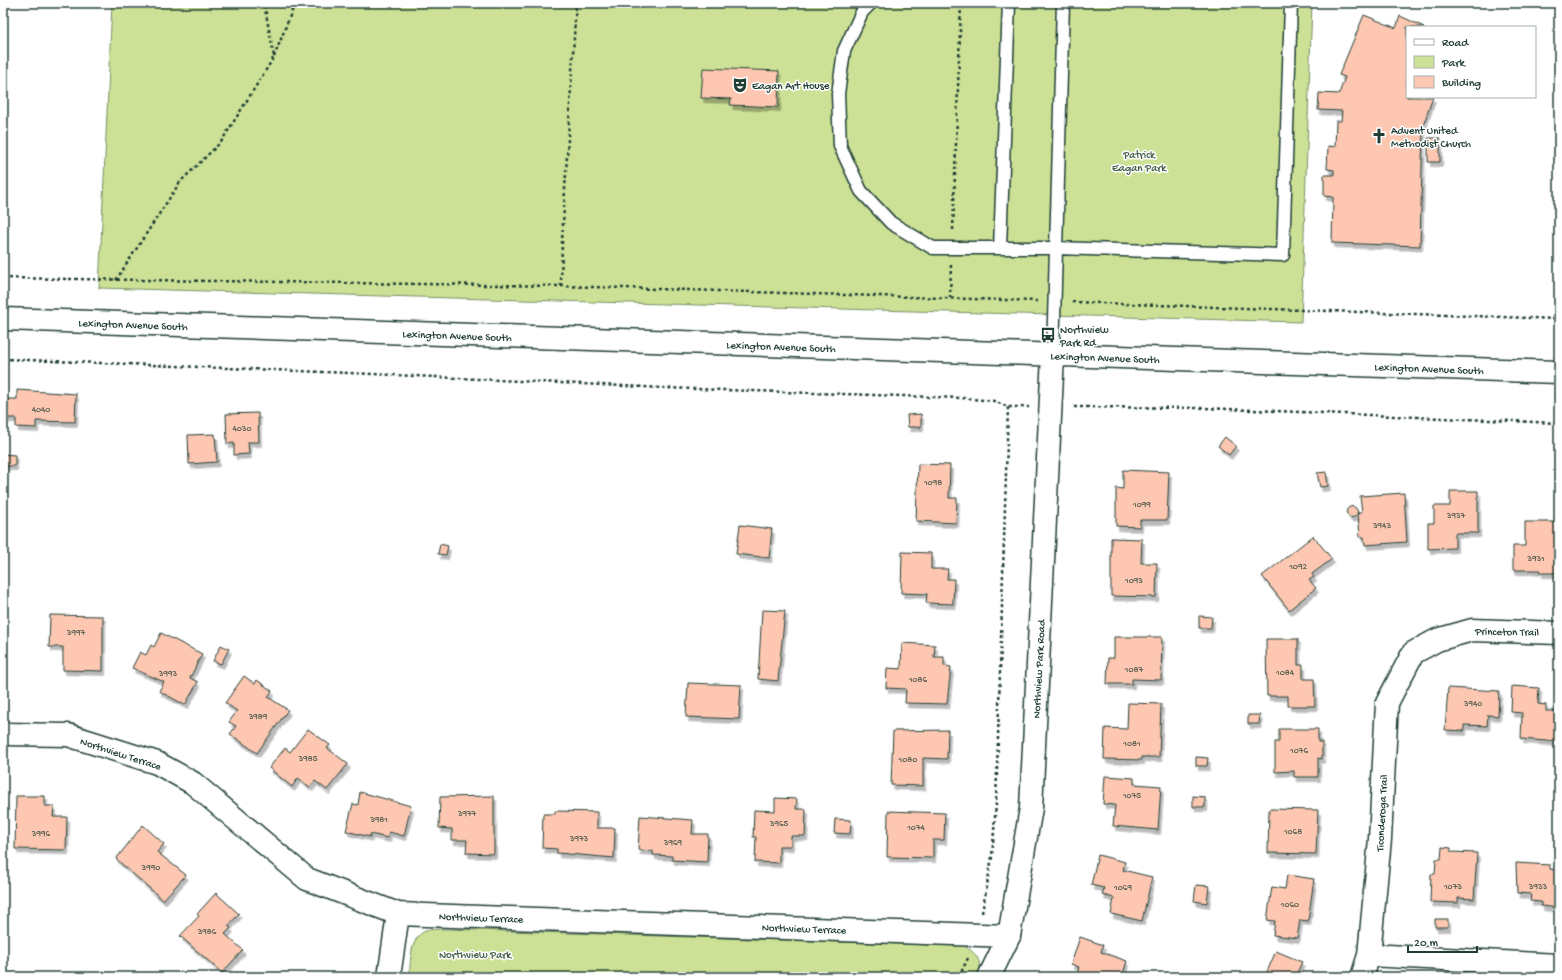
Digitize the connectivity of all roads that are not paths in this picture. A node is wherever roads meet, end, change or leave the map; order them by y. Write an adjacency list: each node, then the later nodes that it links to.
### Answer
1 (871, 3): 5 (lane)
2 (1008, 3): 5 (lane)
3 (1063, 3): 6 (lane)
4 (1292, 3): 6 (lane)
5 (1000, 248): 6 (lane)
6 (1055, 248): 8 (lane)
7 (3, 319): 8 (street, Lexington Avenue South)
8 (1053, 355): 9 (street, Lexington Avenue South); 14 (street, Northview Park Road)
9 (1559, 372)
10 (1559, 633): 11 (street, Princeton Trail)
11 (1413, 653): 15 (street, Ticonderoga Trail)
12 (3, 734): 13 (street, Northview Terrace)
13 (398, 914): 14 (street, Northview Terrace); 17 (street)
14 (1009, 936): 18 (street, Northview Park Road)
15 (1369, 956): 16 (street); 19 (street, Ticonderoga Trail)
16 (1559, 965)
17 (389, 977)
18 (989, 977)
19 (1362, 977)

